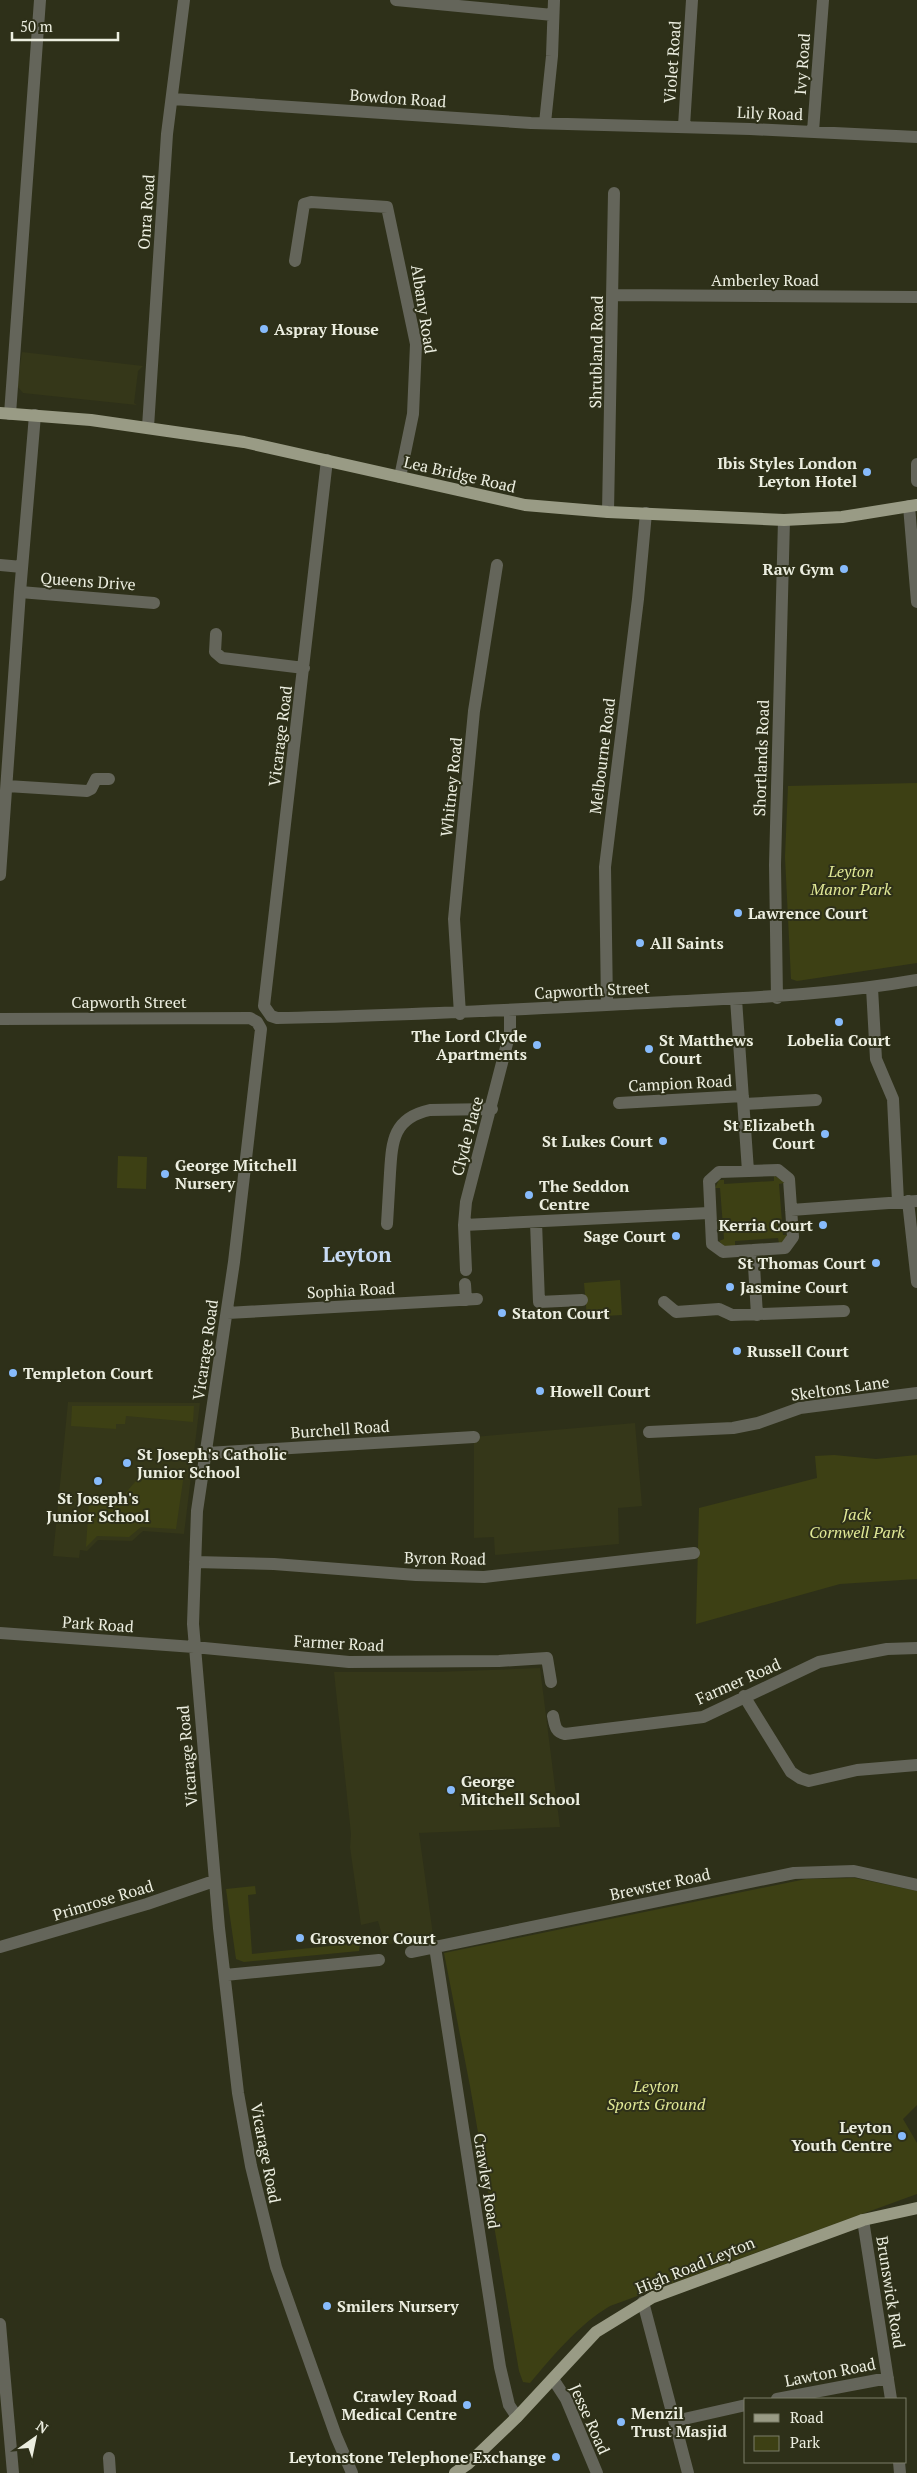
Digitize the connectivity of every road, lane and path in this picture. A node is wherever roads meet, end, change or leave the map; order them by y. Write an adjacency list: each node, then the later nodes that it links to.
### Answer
1 (40, 0): 18 (street)
2 (184, 0): 8 (street, Onra Road)
3 (396, 0): 7 (street)
4 (554, 0): 7 (street)
5 (692, 0): 11 (street, Violet Road)
6 (823, 0): 12 (street, Ivy Road)
7 (553, 15): 9 (street)
8 (173, 99): 9 (street, Bowdon Road); 20 (street, Onra Road)
9 (545, 123): 10 (street, Bowdon Road)
10 (621, 125): 11 (street, Lily Road)
11 (684, 126): 12 (street, Lily Road)
12 (813, 131): 13 (street, Lily Road)
13 (917, 137)
14 (614, 193): 16 (street, Shrubland Road)
15 (295, 261): 23 (street, Albany Road)
16 (613, 295): 17 (street, Amberley Road); 26 (street, Shrubland Road)
17 (917, 297)
18 (5, 413): 19 (main road, Lea Bridge Road)
19 (35, 415): 20 (main road, Lea Bridge Road); 31 (street)
20 (148, 427): 21 (main road, Lea Bridge Road)
21 (327, 460): 23 (main road, Lea Bridge Road); 36 (street, Vicarage Road)
22 (917, 464): 24 (street)
23 (400, 477): 26 (main road, Lea Bridge Road)
24 (917, 482)
25 (913, 506): 28 (main road, Lea Bridge Road); 33 (street)
26 (608, 512): 27 (main road, Lea Bridge Road)
27 (646, 513): 28 (main road, Lea Bridge Road); 45 (street, Melbourne Road)
28 (784, 520): 43 (street, Shortlands Road)
29 (0, 565): 31 (street)
30 (496, 565): 48 (street, Whitney Road)
31 (22, 567): 32 (street)
32 (20, 592): 34 (street, Queens Drive); 37 (street)
33 (917, 602)
34 (154, 603)
35 (216, 634): 36 (street)
36 (304, 668): 47 (street, Vicarage Road)
37 (6, 717): 39 (street)
38 (109, 779): 39 (street)
39 (7, 786): 40 (street)
40 (0, 875)
41 (917, 980): 42 (street, Capworth Street)
42 (872, 988): 43 (street, Capworth Street); 56 (street)
43 (777, 998): 44 (street, Capworth Street)
44 (736, 999): 45 (street, Capworth Street); 51 (street, Campion Road)
45 (607, 1005): 46 (street, Capworth Street)
46 (510, 1011): 48 (street, Capworth Street); 54 (street, Clyde Place)
47 (269, 1014): 48 (street, Capworth Street)
48 (460, 1014)
49 (0, 1018): 50 (street, Capworth Street)
50 (257, 1022): 69 (street, Vicarage Road)
51 (744, 1100): 52 (street, Campion Road); 53 (street, Campion Road); 55 (street, Campion Road)
52 (816, 1100)
53 (619, 1103)
54 (492, 1109): 60 (street); 61 (street, Clyde Place)
55 (748, 1171): 57 (street); 58 (street)
56 (908, 1201): 57 (street); 64 (street)
57 (791, 1210): 62 (street)
58 (709, 1213): 59 (street); 62 (street)
59 (536, 1222): 61 (street); 66 (street)
60 (387, 1224)
61 (464, 1225): 63 (street, Clyde Place)
62 (753, 1250): 70 (street)
63 (466, 1270)
64 (917, 1282)
65 (465, 1284): 69 (street, Sophia Road)
66 (582, 1300)
67 (664, 1302): 70 (street)
68 (844, 1311): 70 (street)
69 (227, 1314): 74 (street, Vicarage Road)
70 (757, 1314)
71 (917, 1393): 72 (street, Skeltons Lane)
72 (649, 1432)
73 (474, 1437): 74 (street, Burchell Road)
74 (207, 1453): 76 (street, Vicarage Road)
75 (694, 1553): 76 (street, Byron Road)
76 (195, 1562): 78 (street, Vicarage Road)
77 (0, 1633): 78 (street, Park Road)
78 (194, 1647): 80 (street, Farmer Road); 84 (street, Vicarage Road)
79 (917, 1648): 81 (street, Farmer Road)
80 (551, 1682)
81 (744, 1696): 82 (street, Farmer Road); 83 (street)
82 (553, 1716)
83 (917, 1765)
84 (214, 1880): 86 (street, Primrose Road); 90 (street, Vicarage Road)
85 (917, 1885): 87 (street, Brewster Road)
86 (0, 1947)
87 (435, 1947): 88 (street, Brewster Road); 100 (street, Crawley Road)
88 (410, 1952)
89 (379, 1960): 90 (street)
90 (225, 1976): 105 (street, Vicarage Road)
91 (917, 2208): 92 (main road, High Road Leyton)
92 (863, 2220): 93 (main road, High Road Leyton); 95 (street, Brunswick Road)
93 (643, 2302): 96 (main road, High Road Leyton); 101 (street)
94 (0, 2324): 103 (street)
95 (888, 2378): 97 (street, Lawton Road); 98 (street, Brunswick Road)
96 (553, 2379): 100 (main road, High Road Leyton); 107 (street, Jesse Road)
97 (782, 2398)
98 (891, 2398)
99 (744, 2405): 101 (street)
100 (517, 2416): 106 (main road, High Road Leyton)
101 (675, 2421): 108 (street)
102 (109, 2458): 104 (street)
103 (12, 2473)
104 (110, 2473)
105 (352, 2473)
106 (455, 2473)
107 (597, 2473)
108 (688, 2473)

